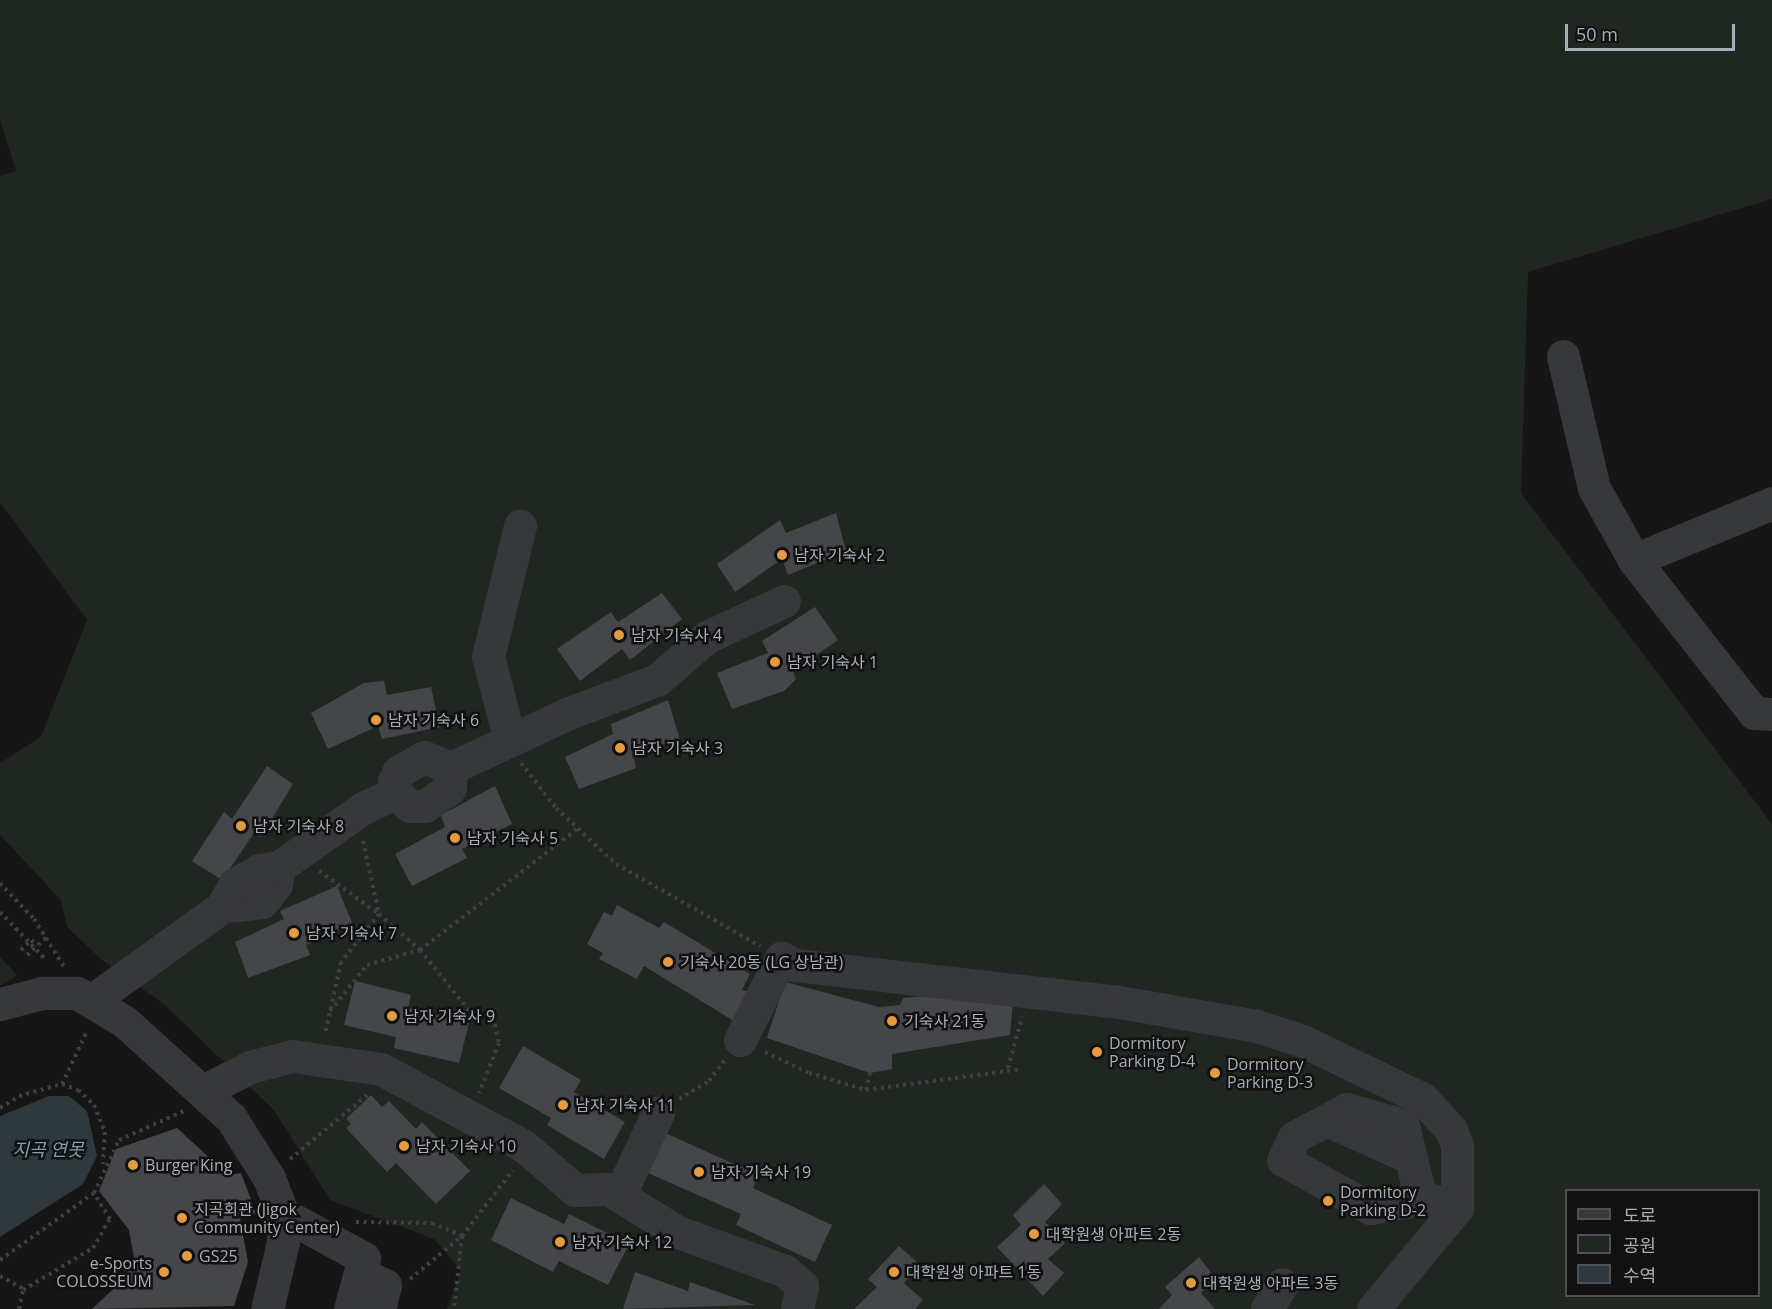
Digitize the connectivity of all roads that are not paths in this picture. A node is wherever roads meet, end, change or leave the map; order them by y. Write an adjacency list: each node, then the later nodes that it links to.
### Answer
1 (1563, 356): 4 (lane)
2 (1772, 503): 4 (lane)
3 (520, 526): 7 (lane)
4 (1634, 560): 6 (lane)
5 (784, 601): 7 (lane)
6 (1772, 714)
7 (510, 740): 8 (lane)
8 (84, 997): 9 (lane); 11 (lane)
9 (0, 1004)
10 (740, 1040): 14 (lane)
11 (203, 1091): 13 (lane); 15 (lane)
12 (658, 1113): 13 (lane)
13 (619, 1196): 18 (lane)
14 (1442, 1203): 14 (lane); 19 (lane)
15 (283, 1214): 16 (lane); 17 (lane)
16 (369, 1307)
17 (267, 1309)
18 (797, 1309)
19 (1373, 1309)

